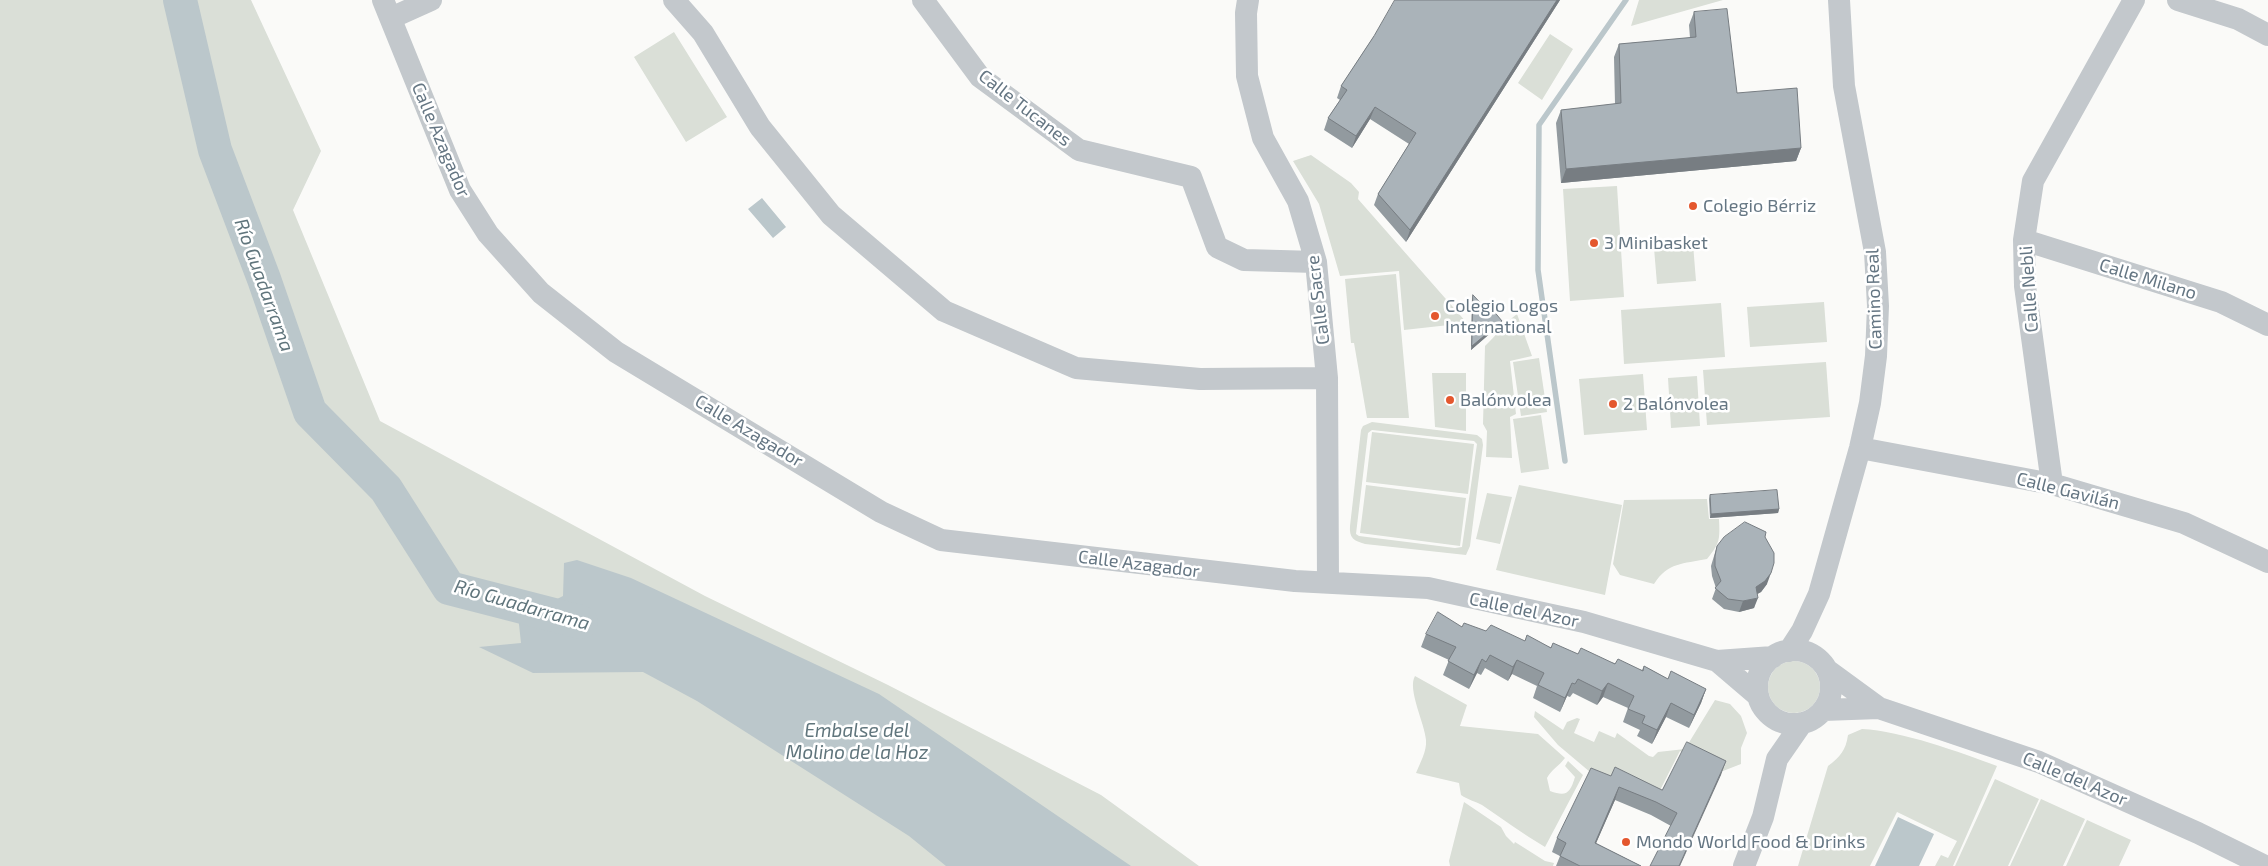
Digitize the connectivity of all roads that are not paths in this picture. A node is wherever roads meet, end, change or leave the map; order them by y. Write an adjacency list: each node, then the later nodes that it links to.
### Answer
1 (431, 0): 8 (street, Calle Azagador)
2 (674, 0): 13 (street)
3 (923, 0): 11 (street, Calle Tucanes)
4 (1248, 0): 11 (street, Calle Sacre)
5 (1839, 0): 14 (street, Camino Real)
6 (2134, 0): 10 (street, Calle Nebli)
7 (2178, 0): 9 (street)
8 (387, 9): 17 (street, Calle Azagador)
9 (2268, 35)
10 (2024, 240): 12 (street, Calle Milano); 15 (street, Calle Nebli)
11 (1316, 262): 13 (street, Calle Sacre)
12 (2268, 325)
13 (1327, 378): 17 (street, Calle Sacre)
14 (1860, 448): 15 (street, Calle Gavilán); 18 (street, Camino Real)
15 (2052, 484): 16 (street, Calle Gavilán)
16 (2268, 562)
17 (1328, 582): 20 (street, Calle del Azor)
18 (1819, 594): 19 (street, Camino Real); 21 (street, Camino Real)
19 (1781, 654): 20 (street, Calle del Azor); 21 (street); 22 (street)
20 (1717, 662): 22 (street, Calle del Azor)
21 (1824, 666): 23 (street, Calle del Azor); 24 (street)
22 (1758, 696): 25 (street)
23 (1879, 708): 24 (street, Calle del Azor); 29 (street, Calle del Azor)
24 (1823, 710): 26 (street)
25 (1771, 716): 26 (street); 27 (street)
26 (1802, 723): 27 (street)
27 (1777, 759): 28 (street)
28 (1744, 866)
29 (2265, 866)

